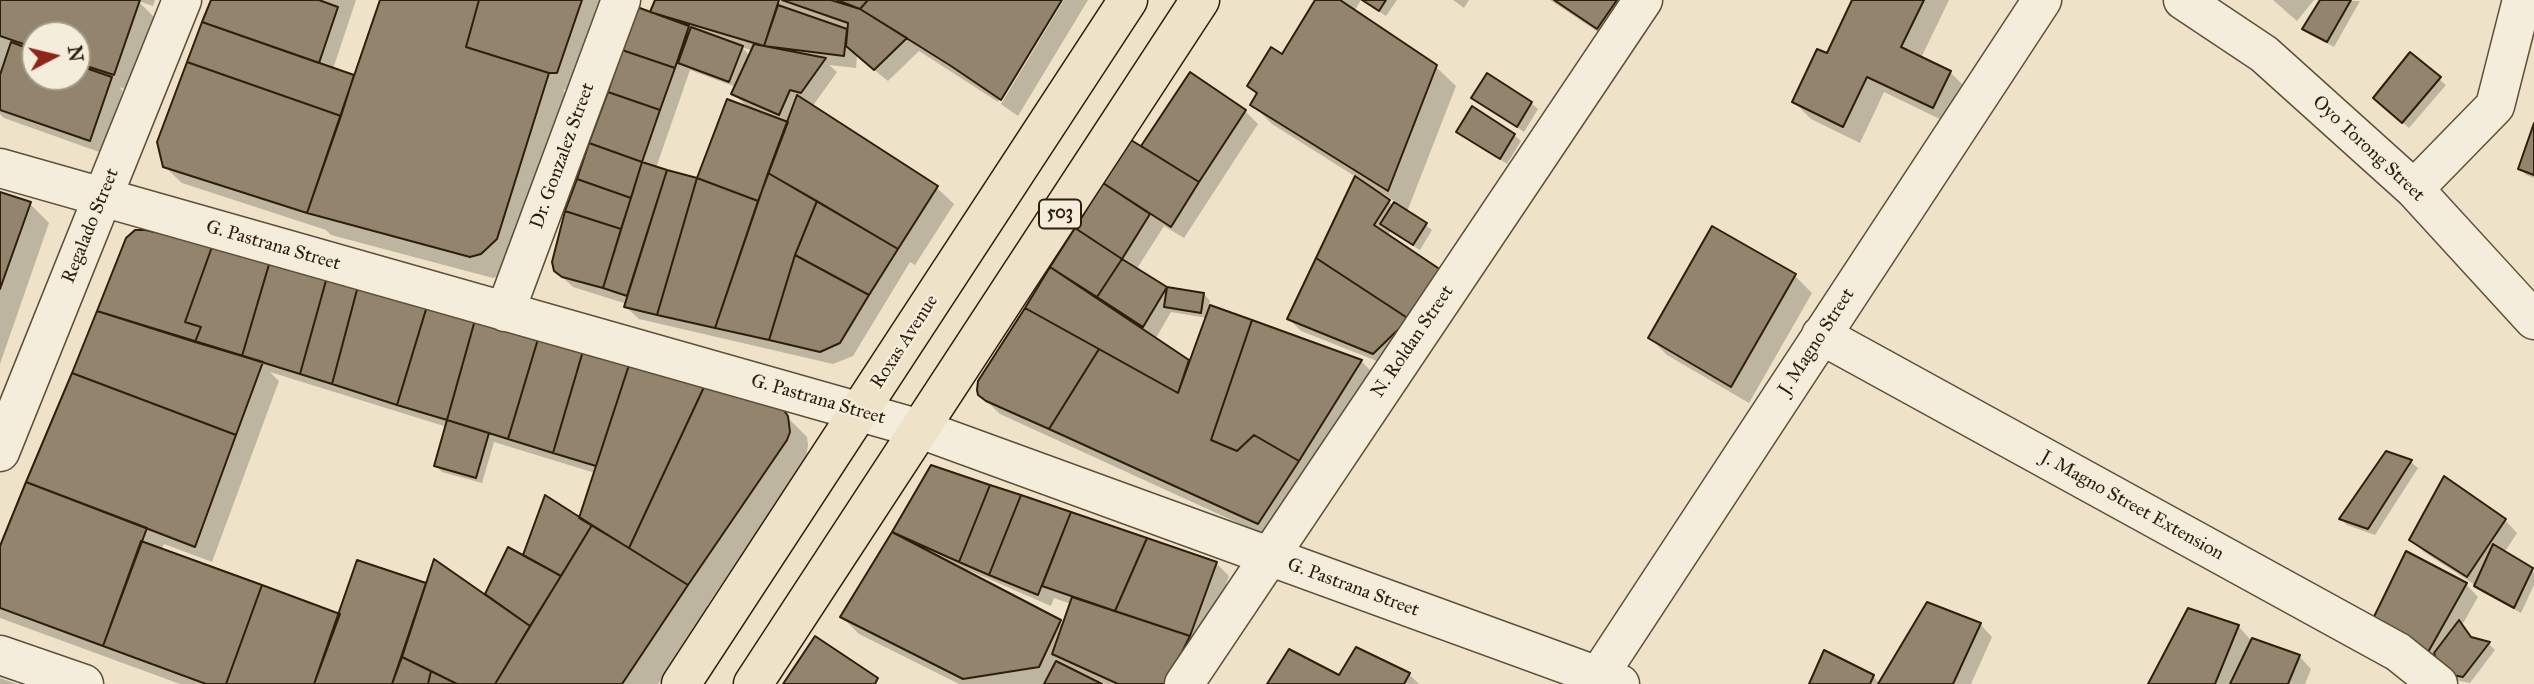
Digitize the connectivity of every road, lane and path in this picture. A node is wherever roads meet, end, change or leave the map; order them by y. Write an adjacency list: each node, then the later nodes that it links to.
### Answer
1 (182, 0): 11 (street, Regalado Street)
2 (621, 0): 12 (street, Dr. Gonzalez Street)
3 (1128, 0): 15 (main road, Roxas Avenue)
4 (1200, 0): 16 (main road, 503)
5 (1643, 0): 18 (street, N. Roldan Street)
6 (2042, 0): 14 (street, J. Magno Street)
7 (2183, 0): 10 (street, Oyo Torong Street)
8 (2522, 0): 10 (street)
9 (0, 168): 11 (street, G. Pastrana Street)
10 (2414, 189): 13 (street, Oyo Torong Street)
11 (103, 197): 12 (street, G. Pastrana Street); 17 (street, Regalado Street)
12 (505, 312): 15 (street, G. Pastrana Street)
13 (2534, 320)
14 (1821, 335): 20 (street, J. Magno Street); 25 (street, J. Magno Street Extension)
15 (859, 412): 16 (street, G. Pastrana Street); 22 (main road, Roxas Avenue)
16 (920, 429): 18 (street, G. Pastrana Street); 23 (main road, 503)
17 (0, 452)
18 (1269, 557): 20 (street, G. Pastrana Street); 24 (street, N. Roldan Street)
19 (0, 655): 21 (street)
20 (1604, 681)
21 (84, 684)
22 (681, 684)
23 (753, 684)
24 (1184, 684)
25 (2438, 684)

